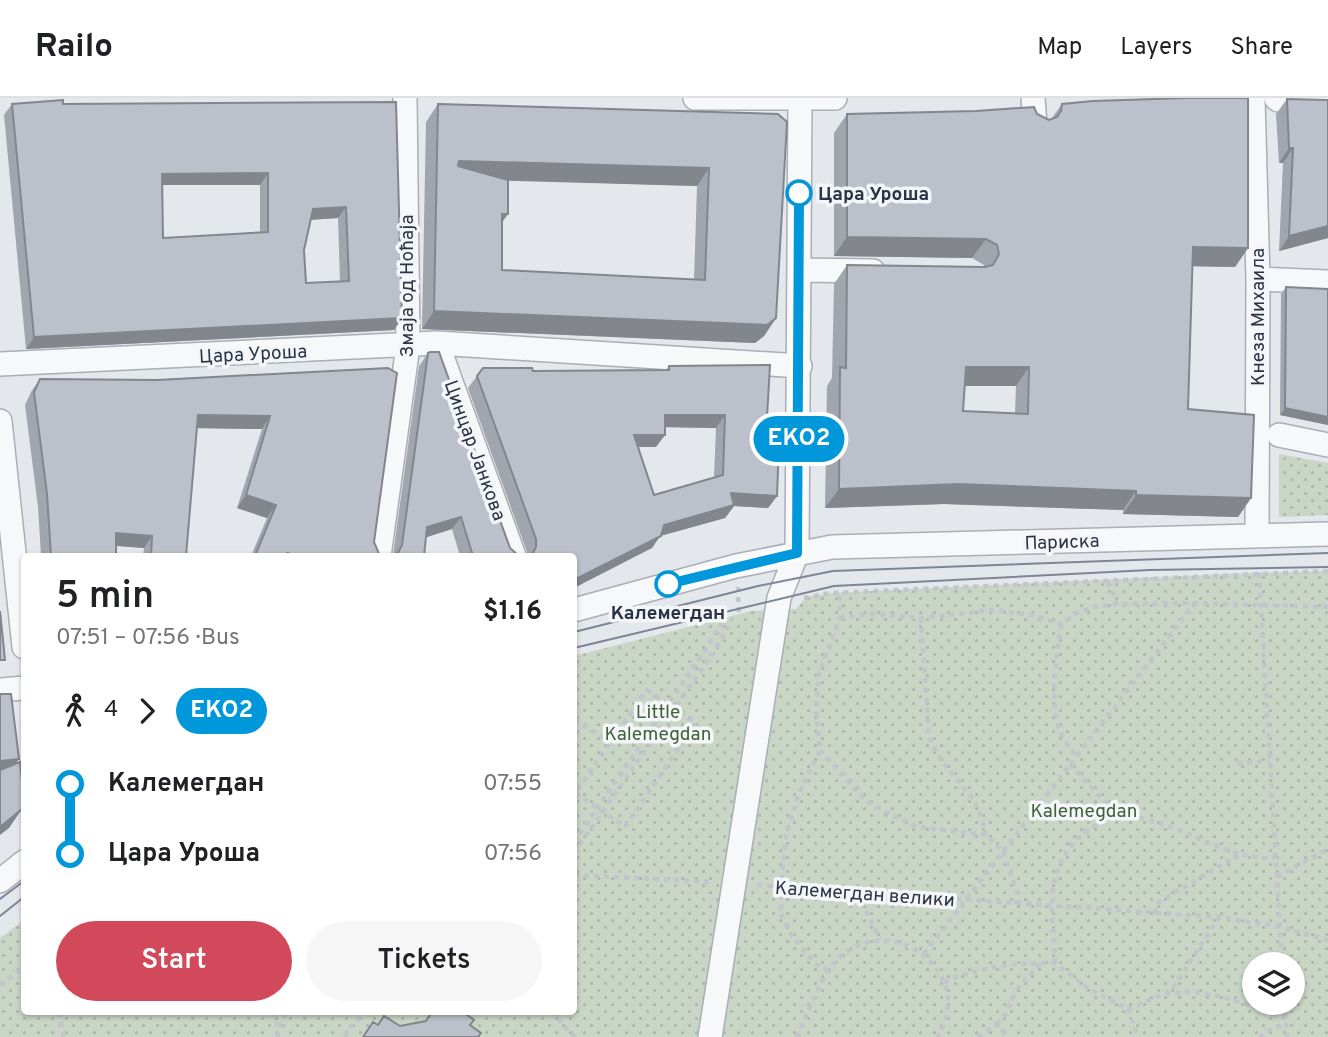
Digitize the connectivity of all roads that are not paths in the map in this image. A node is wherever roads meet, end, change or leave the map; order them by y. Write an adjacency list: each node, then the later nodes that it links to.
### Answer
1 (405, 98): 15 (street, Змаја од Ноћаја)
2 (695, 98): 7 (street)
3 (835, 98): 7 (street)
4 (1033, 98): 9 (street)
5 (1253, 98): 12 (street, Кнеза Михаила)
6 (1276, 98): 8 (street)
7 (800, 99): 10 (street)
8 (1328, 101)
9 (1035, 125)
10 (800, 270): 11 (street); 17 (street)
11 (889, 271)
12 (1258, 279): 13 (street); 22 (street, Кнеза Михаила)
13 (1328, 282)
14 (437, 343): 15 (street, Цара Уроша); 17 (street, Цара Уроша); 24 (street, Цинцар Јанкова)
15 (408, 346): 16 (street, Цара Уроша); 23 (street, Змаја од Ноћаја)
16 (0, 364)
17 (800, 366): 25 (street)
18 (0, 421): 27 (street)
19 (1279, 435): 20 (street)
20 (1328, 444)
21 (1328, 534): 22 (street, Париска)
22 (1257, 535): 25 (street, Париска)
23 (379, 553)
24 (513, 553)
25 (797, 553): 26 (street, Париска); 32 (street)
26 (577, 609)
27 (21, 620)
28 (21, 688): 29 (street)
29 (0, 690)
30 (21, 864): 31 (street)
31 (0, 881)
32 (710, 1037)

